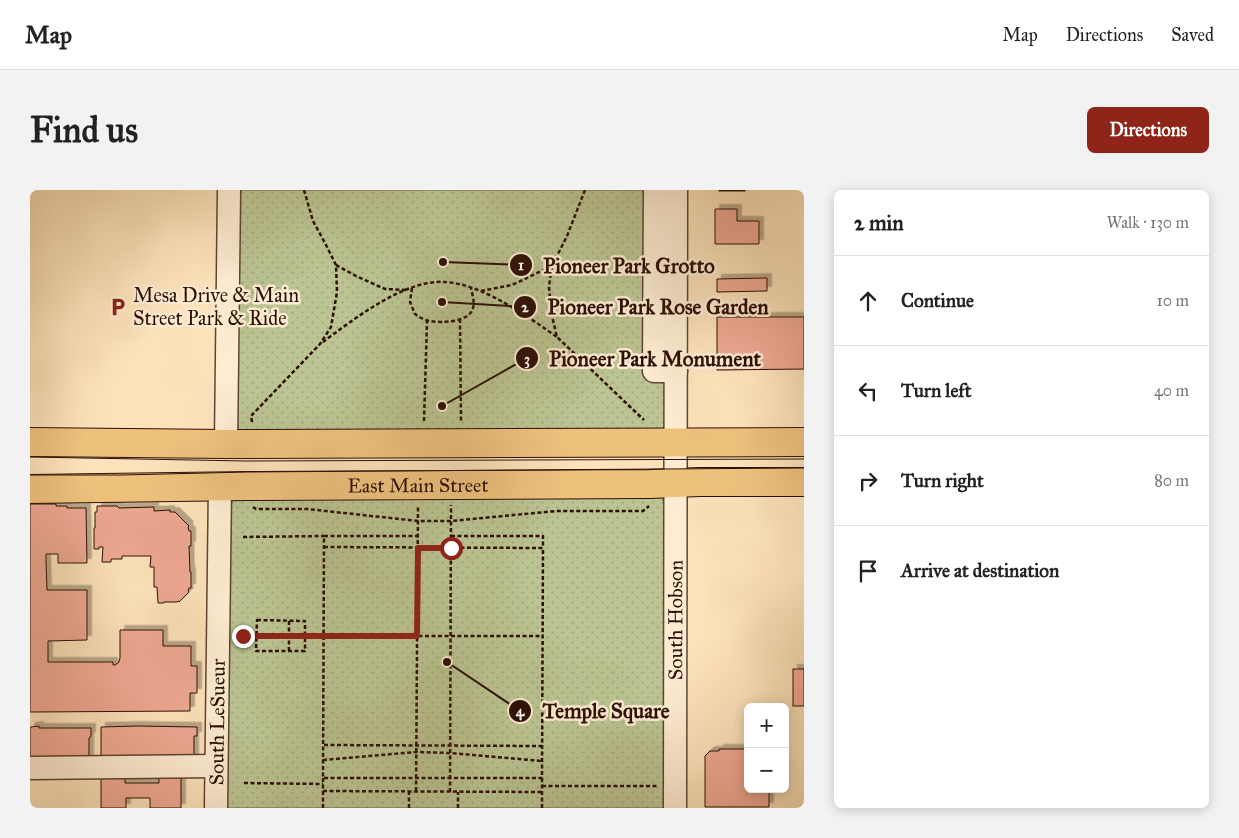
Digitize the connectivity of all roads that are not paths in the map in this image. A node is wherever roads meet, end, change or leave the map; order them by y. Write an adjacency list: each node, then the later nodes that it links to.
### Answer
1 (229, 190): 7 (street)
2 (655, 190): 4 (street)
3 (676, 190): 4 (street, South Hobson)
4 (676, 371): 8 (street, South Hobson)
5 (30, 442): 7 (main road, East Main Street)
6 (804, 442): 8 (main road, East Main Street)
7 (226, 444): 8 (main road, East Main Street)
8 (675, 463): 9 (main road, East Main Street); 10 (main road, East Main Street); 15 (street, South Hobson)
9 (804, 482)
10 (220, 486): 11 (main road, East Main Street); 12 (street, South LeSueur)
11 (30, 489)
12 (216, 766): 13 (street); 14 (street, South LeSueur)
13 (30, 768)
14 (216, 808)
15 (675, 808)

